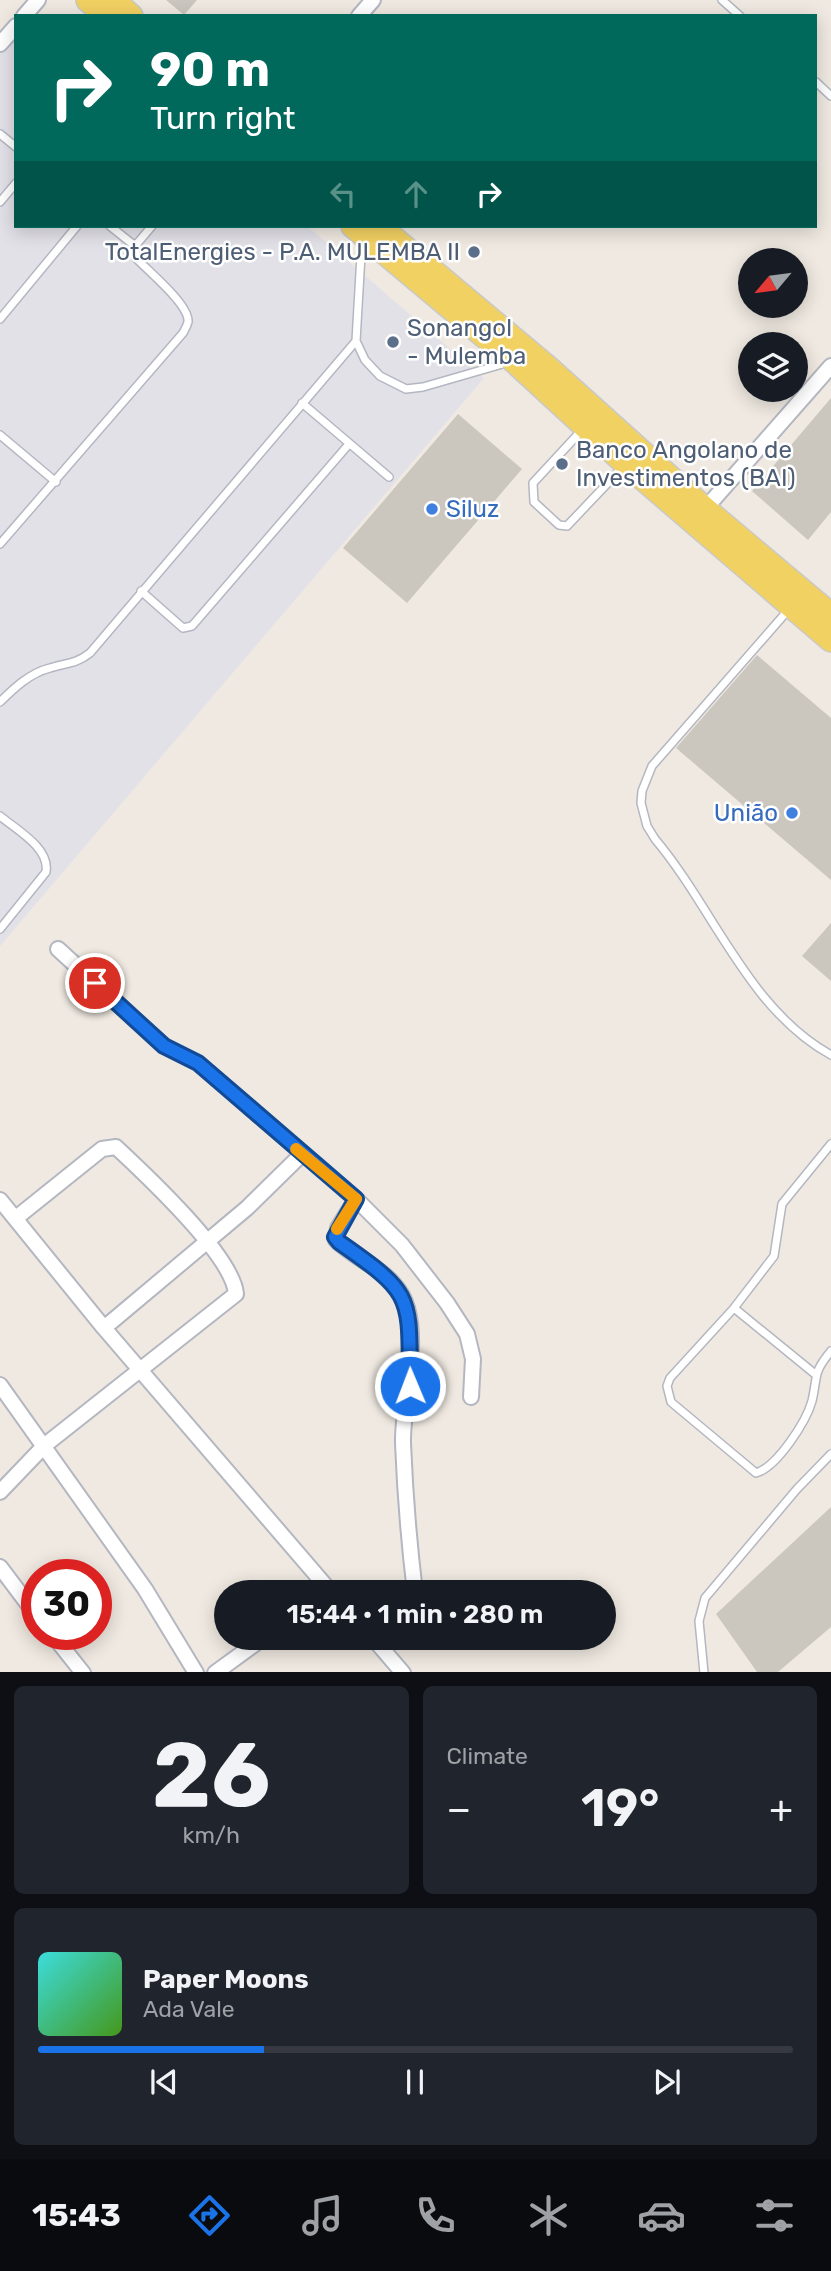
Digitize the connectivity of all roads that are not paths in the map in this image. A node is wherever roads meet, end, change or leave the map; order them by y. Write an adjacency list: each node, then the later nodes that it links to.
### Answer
1 (38, 0): 6 (street)
2 (88, 0): 7 (main road)
3 (113, 0): 8 (main road)
4 (373, 0): 9 (street)
5 (722, 0): 10 (lane)
6 (26, 14)
7 (104, 14)
8 (129, 14)
9 (361, 14)
10 (738, 14)
11 (14, 28): 12 (street)
12 (0, 44)
13 (817, 83): 14 (lane)
14 (831, 96)
15 (0, 134): 16 (lane)
16 (14, 145)
17 (14, 185): 18 (lane)
18 (0, 202)
19 (75, 228): 24 (lane)
20 (114, 228): 23 (lane)
21 (150, 228): 23 (lane)
22 (365, 228): 25 (lane); 26 (main road); 35 (main road)
23 (135, 246): 34 (lane)
24 (0, 318)
25 (356, 341): 26 (lane); 28 (lane)
26 (514, 361): 29 (main road)
27 (831, 366): 35 (street)
28 (302, 403): 31 (lane); 37 (lane)
29 (585, 426): 32 (main road); 32 (lane)
30 (1, 437): 34 (lane)
31 (349, 444): 33 (lane); 37 (lane)
32 (626, 464): 38 (main road)
33 (389, 477)
34 (56, 482): 36 (lane)
35 (705, 509): 39 (main road)
36 (0, 544)
37 (141, 591): 41 (lane)
38 (792, 605): 40 (main road); 45 (lane)
39 (831, 615)
40 (831, 640)
41 (0, 702)
42 (0, 816): 43 (lane)
43 (0, 929)
44 (58, 949): 47 (street)
45 (831, 1055)
46 (830, 1146): 52 (lane)
47 (302, 1154): 48 (street); 51 (street)
48 (356, 1199): 58 (street); 64 (street)
49 (0, 1200): 50 (street)
50 (16, 1218): 51 (street); 53 (street)
51 (208, 1242): 53 (street); 55 (street)
52 (734, 1308): 56 (lane); 56 (lane)
53 (104, 1328): 55 (street)
54 (831, 1351): 56 (lane)
55 (141, 1369): 59 (street); 63 (street)
56 (815, 1374)
57 (0, 1385): 59 (street)
58 (471, 1398)
59 (45, 1446): 61 (street); 70 (street)
60 (831, 1454): 73 (lane)
61 (0, 1492)
62 (0, 1567): 65 (street)
63 (319, 1580)
64 (413, 1580)
65 (21, 1595)
66 (65, 1650): 69 (street)
67 (246, 1650): 71 (street)
68 (386, 1650): 72 (street)
69 (83, 1672)
70 (196, 1672)
71 (215, 1672)
72 (403, 1672)
73 (705, 1672)

